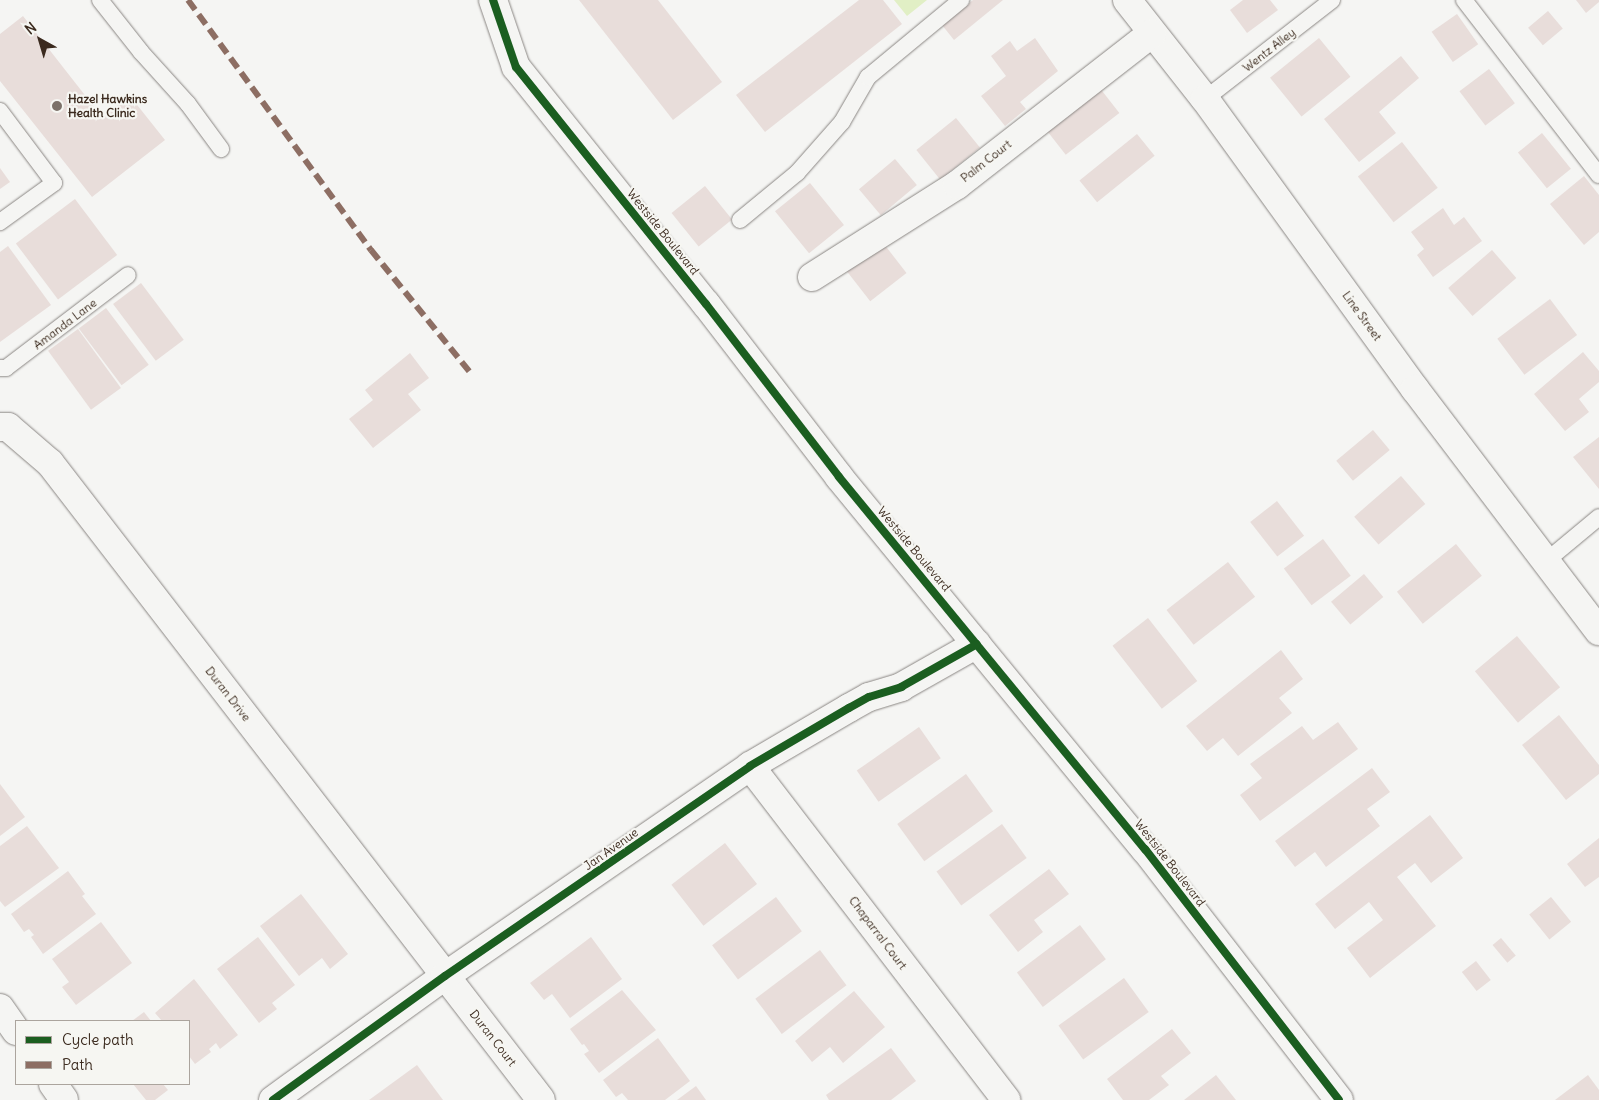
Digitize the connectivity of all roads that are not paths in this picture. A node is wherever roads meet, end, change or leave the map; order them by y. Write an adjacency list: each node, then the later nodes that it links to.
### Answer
1 (100, 0): 10 (lane)
2 (493, 0): 21 (street, Westside Boulevard)
3 (961, 0): 12 (lane)
4 (1127, 0): 7 (street, Line Street)
5 (1332, 0): 8 (lane, Wentz Alley)
6 (1464, 0): 11 (lane)
7 (1152, 33): 8 (street, Line Street); 15 (street, Palm Court)
8 (1205, 99): 19 (street, Line Street)
9 (0, 111): 13 (lane)
10 (221, 149)
11 (1599, 175)
12 (740, 220)
13 (0, 222)
14 (128, 276): 16 (lane, Amanda Lane)
15 (812, 277)
16 (0, 368)
17 (0, 427): 23 (street, Duran Drive)
18 (1599, 517): 19 (lane)
19 (1545, 562): 20 (street, Line Street)
20 (1599, 631)
21 (978, 644): 22 (street, Jan Avenue); 31 (street, Westside Boulevard)
22 (750, 766): 23 (street, Jan Avenue); 30 (street, Chaparral Court)
23 (446, 976): 28 (street, Jan Avenue); 29 (street, Duran Court)
24 (0, 1008): 25 (street)
25 (15, 1030)
26 (54, 1085): 27 (street)
27 (64, 1100)
28 (273, 1100)
29 (541, 1100)
30 (1006, 1100)
31 (1339, 1100)

